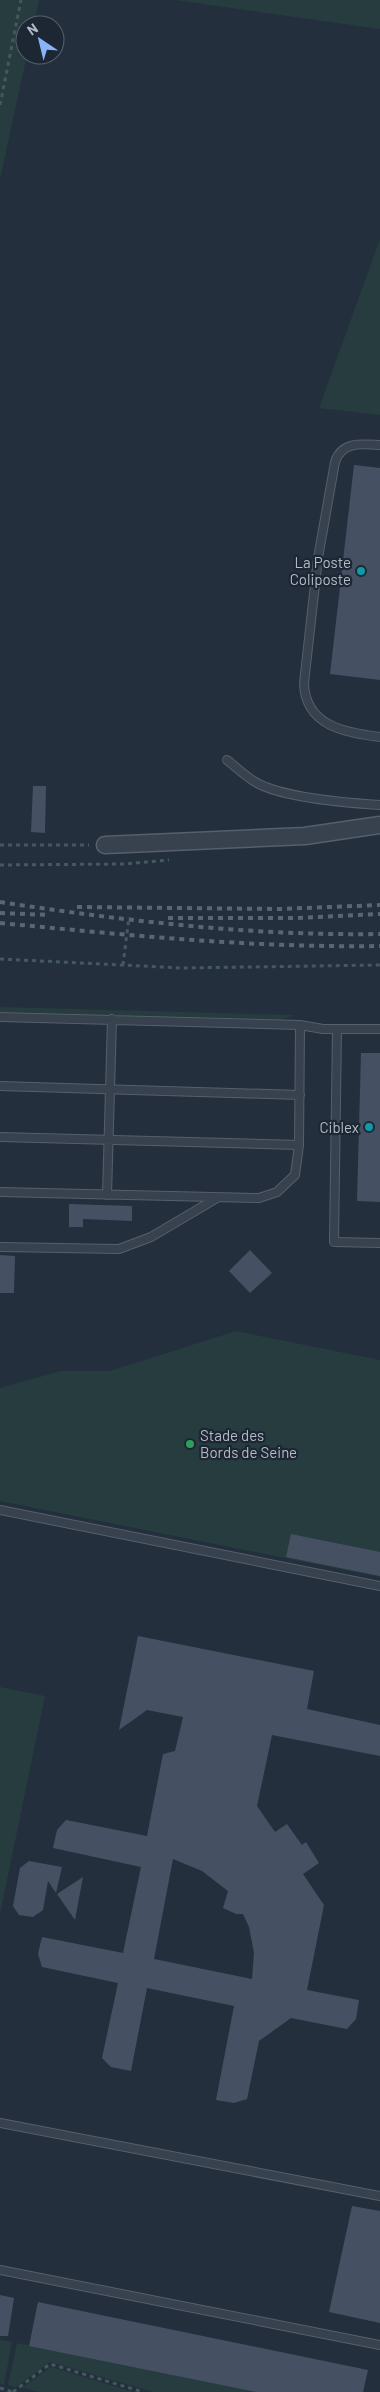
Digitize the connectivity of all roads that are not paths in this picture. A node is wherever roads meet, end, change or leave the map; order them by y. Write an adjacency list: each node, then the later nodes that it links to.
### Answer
1 (380, 445): 2 (lane)
2 (380, 737)
3 (227, 760): 4 (lane)
4 (380, 804)
5 (380, 825): 6 (street)
6 (106, 845)
7 (0, 1017): 8 (lane)
8 (112, 1019): 9 (lane); 13 (lane)
9 (300, 1026): 10 (lane); 14 (lane)
10 (337, 1029): 11 (lane); 21 (lane)
11 (380, 1029)
12 (0, 1086): 13 (lane)
13 (110, 1090): 14 (lane); 16 (lane)
14 (300, 1095): 17 (lane)
15 (0, 1137): 16 (lane)
16 (108, 1140): 17 (lane); 19 (lane)
17 (299, 1145): 20 (lane)
18 (0, 1192): 19 (lane)
19 (107, 1195): 20 (lane)
20 (219, 1198): 22 (lane)
21 (380, 1243)
22 (0, 1247)
23 (0, 1510): 24 (lane)
24 (380, 1586)
25 (0, 2123): 26 (lane)
26 (380, 2196)
27 (0, 2270): 28 (lane)
28 (380, 2345)

